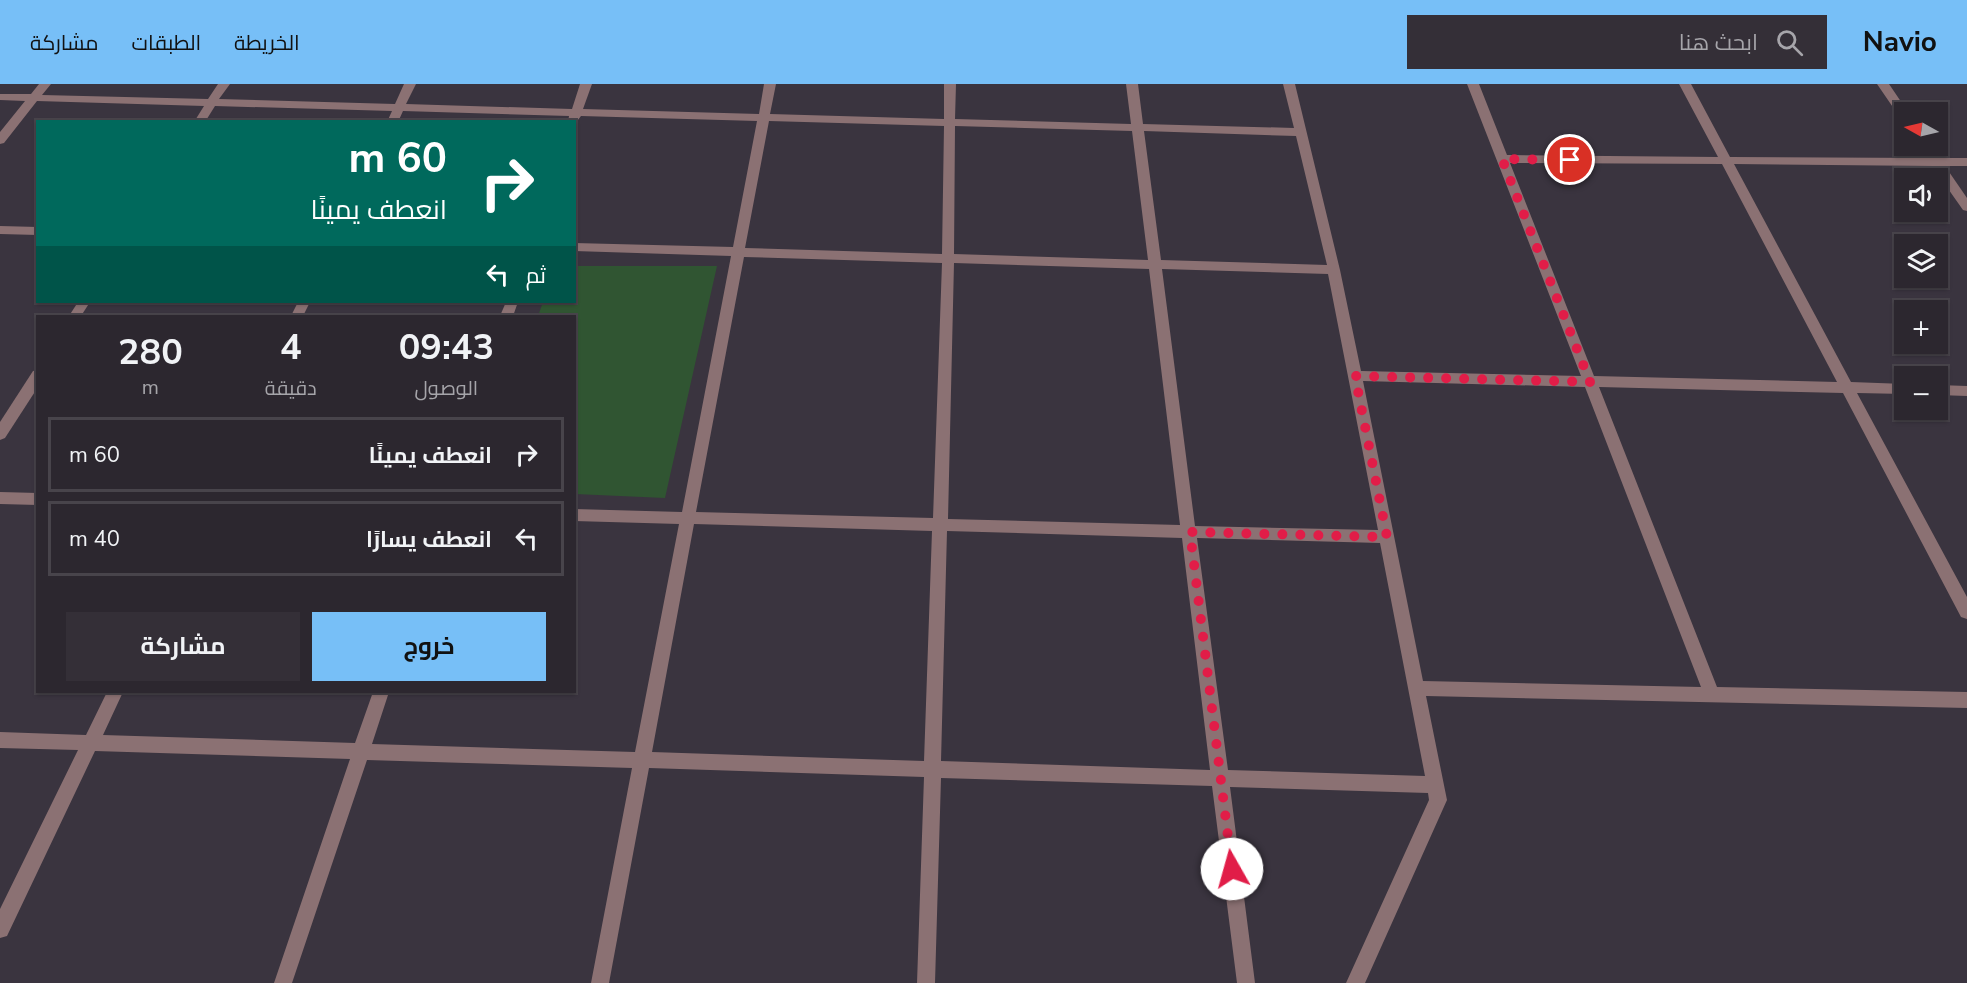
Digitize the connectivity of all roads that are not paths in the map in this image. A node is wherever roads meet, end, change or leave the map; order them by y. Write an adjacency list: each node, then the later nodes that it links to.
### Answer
1 (45, 84): 13 (street)
2 (224, 84): 15 (street)
3 (410, 84): 16 (street)
4 (586, 84): 17 (street)
5 (770, 84): 18 (street)
6 (950, 84): 21 (street)
7 (1132, 84): 22 (street)
8 (1289, 84): 23 (street)
9 (1473, 84): 26 (street)
10 (1685, 84): 27 (street)
11 (1883, 84): 14 (street)
12 (0, 97): 13 (street)
13 (33, 98): 15 (street); 24 (street)
14 (1895, 102)
15 (210, 103): 16 (street); 19 (street)
16 (399, 108): 17 (street); 20 (street)
17 (575, 117): 18 (street)
18 (764, 118): 21 (street); 34 (street)
19 (200, 120)
20 (393, 120)
21 (950, 123): 22 (street); 35 (street)
22 (1138, 128): 23 (street); 36 (street)
23 (1300, 132): 37 (street)
24 (0, 140)
25 (1932, 156): 28 (street)
26 (1502, 159): 27 (street); 40 (street)
27 (1726, 160): 28 (street); 41 (street)
28 (1936, 161): 29 (street); 30 (street)
29 (1967, 162)
30 (1967, 207)
31 (0, 230): 32 (street)
32 (36, 231)
33 (576, 247): 34 (street)
34 (738, 252): 35 (street); 49 (street)
35 (948, 258): 36 (street); 50 (street)
36 (1155, 265): 37 (street); 51 (street)
37 (1334, 270): 38 (street)
38 (1355, 376): 40 (street); 52 (street)
39 (36, 378): 45 (street)
40 (1590, 382): 41 (street); 57 (street)
41 (1846, 388): 42 (street); 53 (street)
42 (1894, 389)
43 (1948, 390): 44 (street)
44 (1967, 391)
45 (0, 434)
46 (0, 498): 47 (street)
47 (36, 499)
48 (576, 515): 49 (street)
49 (688, 518): 50 (street); 62 (street)
50 (940, 525): 51 (street); 63 (street)
51 (1190, 532): 52 (street); 64 (street)
52 (1387, 537): 54 (street)
53 (1967, 612)
54 (1416, 688): 57 (street); 65 (street)
55 (115, 693): 60 (street)
56 (381, 693): 61 (street)
57 (1712, 694): 58 (street)
58 (1967, 700)
59 (0, 740): 60 (street)
60 (90, 743): 61 (street); 66 (street)
61 (361, 751): 62 (street); 67 (street)
62 (642, 760): 63 (street); 68 (street)
63 (933, 769): 64 (street); 69 (street)
64 (1220, 778): 65 (street); 70 (street)
65 (1435, 785): 71 (street)
66 (0, 929)
67 (283, 983)
68 (600, 983)
69 (926, 983)
70 (1246, 983)
71 (1355, 983)

